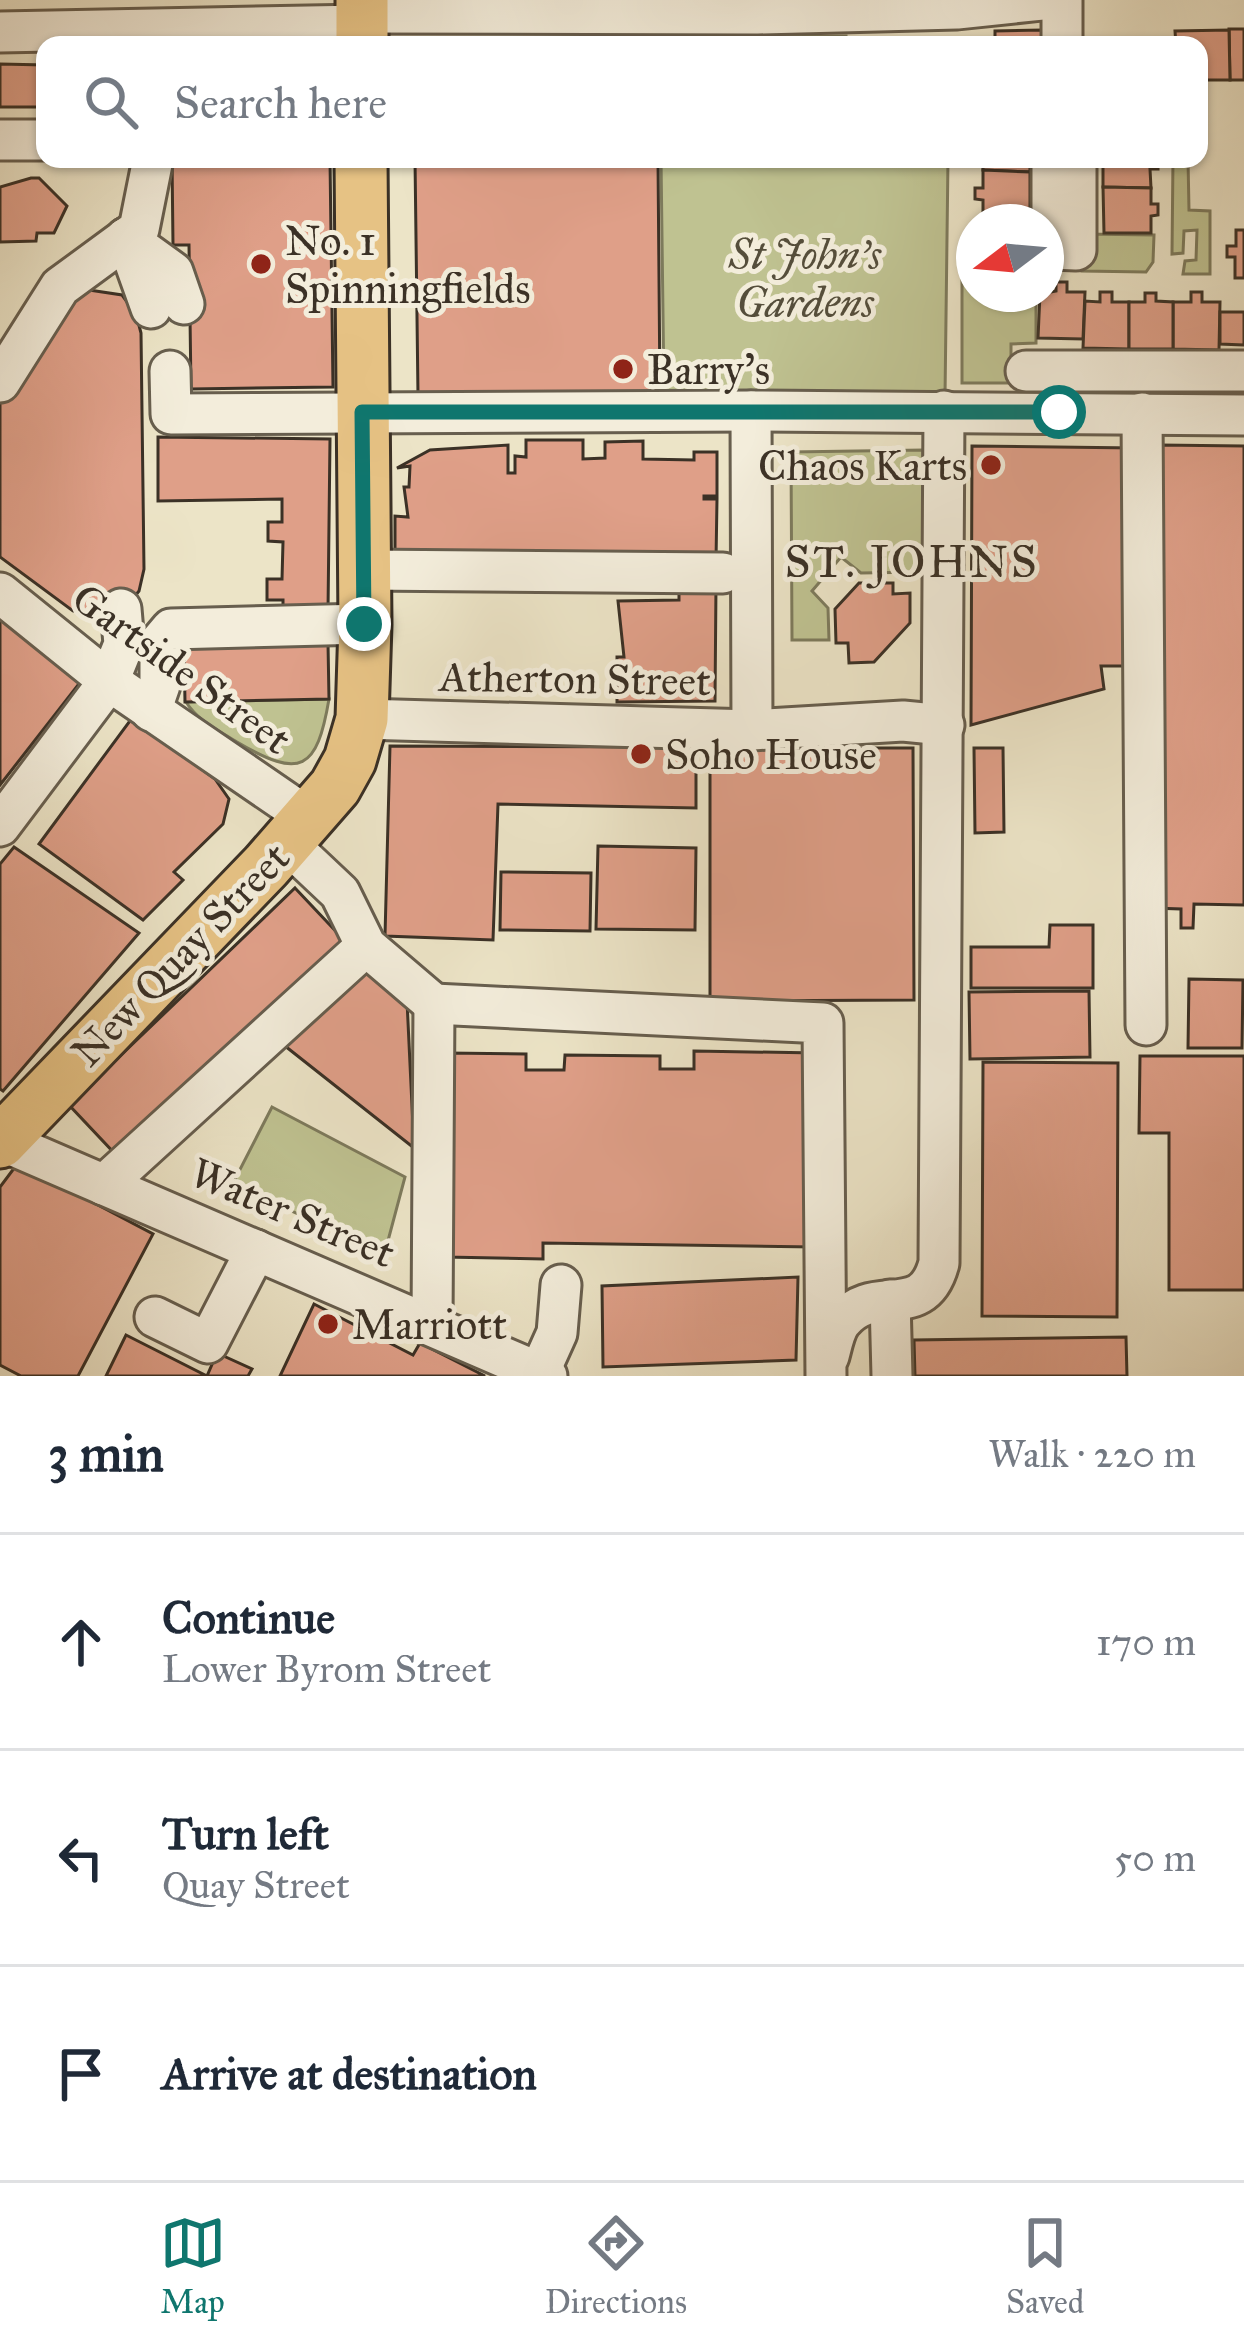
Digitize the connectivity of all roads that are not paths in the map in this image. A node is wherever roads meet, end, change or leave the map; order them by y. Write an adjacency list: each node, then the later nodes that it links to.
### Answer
1 (1042, 0): 3 (street)
2 (1062, 0): 9 (street)
3 (957, 5): 4 (street)
4 (757, 7): 5 (street)
5 (530, 17): 6 (street)
6 (362, 21): 7 (street)
7 (152, 27): 8 (street)
8 (0, 32)
9 (1062, 36)
10 (0, 140): 11 (street)
11 (36, 140)
12 (150, 168): 16 (street)
13 (361, 168): 23 (main road, New Quay Street)
14 (1052, 168): 15 (street)
15 (1076, 168)
16 (126, 238): 17 (street); 20 (street)
17 (168, 306)
18 (170, 370): 23 (street)
19 (1244, 371): 24 (street)
20 (0, 382)
21 (751, 411): 22 (street); 23 (street); 38 (street)
22 (944, 411): 24 (street); 37 (street)
23 (362, 412): 27 (main road, New Quay Street)
24 (1051, 412): 25 (street)
25 (1142, 413): 26 (street); 43 (street)
26 (1244, 416)
27 (364, 570): 28 (street); 31 (main road, New Quay Street)
28 (723, 573)
29 (0, 593): 34 (street, Gartside Street)
30 (121, 609): 34 (street)
31 (364, 624): 32 (street); 36 (main road, New Quay Street)
32 (172, 631): 33 (street); 35 (street)
33 (180, 671)
34 (109, 681): 35 (street, Gartside Street); 39 (street)
35 (151, 712): 40 (street, Gartside Street)
36 (362, 719): 38 (street, Atherton Street); 40 (main road, New Quay Street)
37 (944, 725): 38 (street, Atherton Street); 48 (street)
38 (769, 729)
39 (0, 826)
40 (298, 831): 41 (street, Gartside Street); 44 (main road, New Quay Street)
41 (365, 946): 42 (street); 45 (street)
42 (434, 1004): 50 (street); 51 (street)
43 (1146, 1025)
44 (0, 1141): 45 (street, Water Street)
45 (104, 1185): 46 (street, Water Street)
46 (256, 1250): 49 (street); 50 (street, Water Street)
47 (561, 1285): 52 (street)
48 (890, 1300): 51 (street); 53 (street)
49 (155, 1317)
50 (432, 1324): 52 (street, Water Street)
51 (826, 1372)
52 (543, 1374)
53 (892, 1376)

